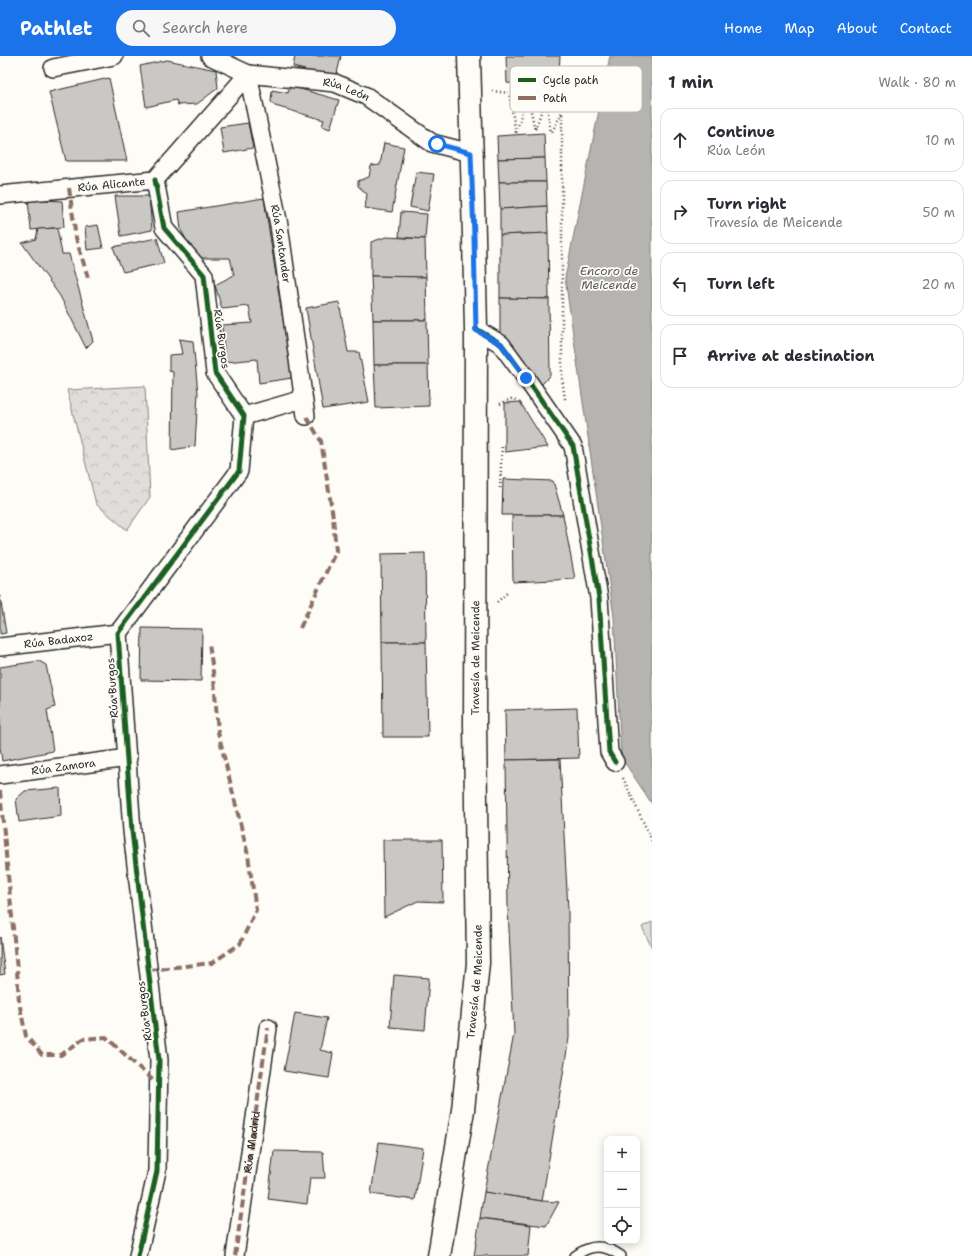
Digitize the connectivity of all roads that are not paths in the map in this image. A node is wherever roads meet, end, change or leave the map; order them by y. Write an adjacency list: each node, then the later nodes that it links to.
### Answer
1 (114, 56): 4 (street)
2 (210, 56): 5 (street, Rúa León)
3 (469, 56): 6 (main road, Travesía de Meicende)
4 (53, 68)
5 (248, 74): 6 (street, Rúa León); 7 (street, Rúa Alicante); 10 (street, Rúa Santander)
6 (471, 153): 9 (main road, Travesía de Meicende)
7 (155, 180): 8 (street, Rúa Alicante); 10 (street, Rúa Burgos)
8 (0, 195)
9 (476, 330): 14 (street); 19 (main road, Travesía de Meicende)
10 (244, 416): 11 (street)
11 (118, 632): 12 (street, Rúa Badaxoz); 13 (street, Rúa Burgos)
12 (0, 647)
13 (128, 758): 15 (street, Rúa Zamora); 17 (street, Rúa Burgos)
14 (615, 762)
15 (0, 775)
16 (268, 1028): 18 (street, Rúa Madrid)
17 (138, 1256)
18 (235, 1256)
19 (439, 1256)
20 (575, 1256): 21 (lane)
21 (621, 1256)

